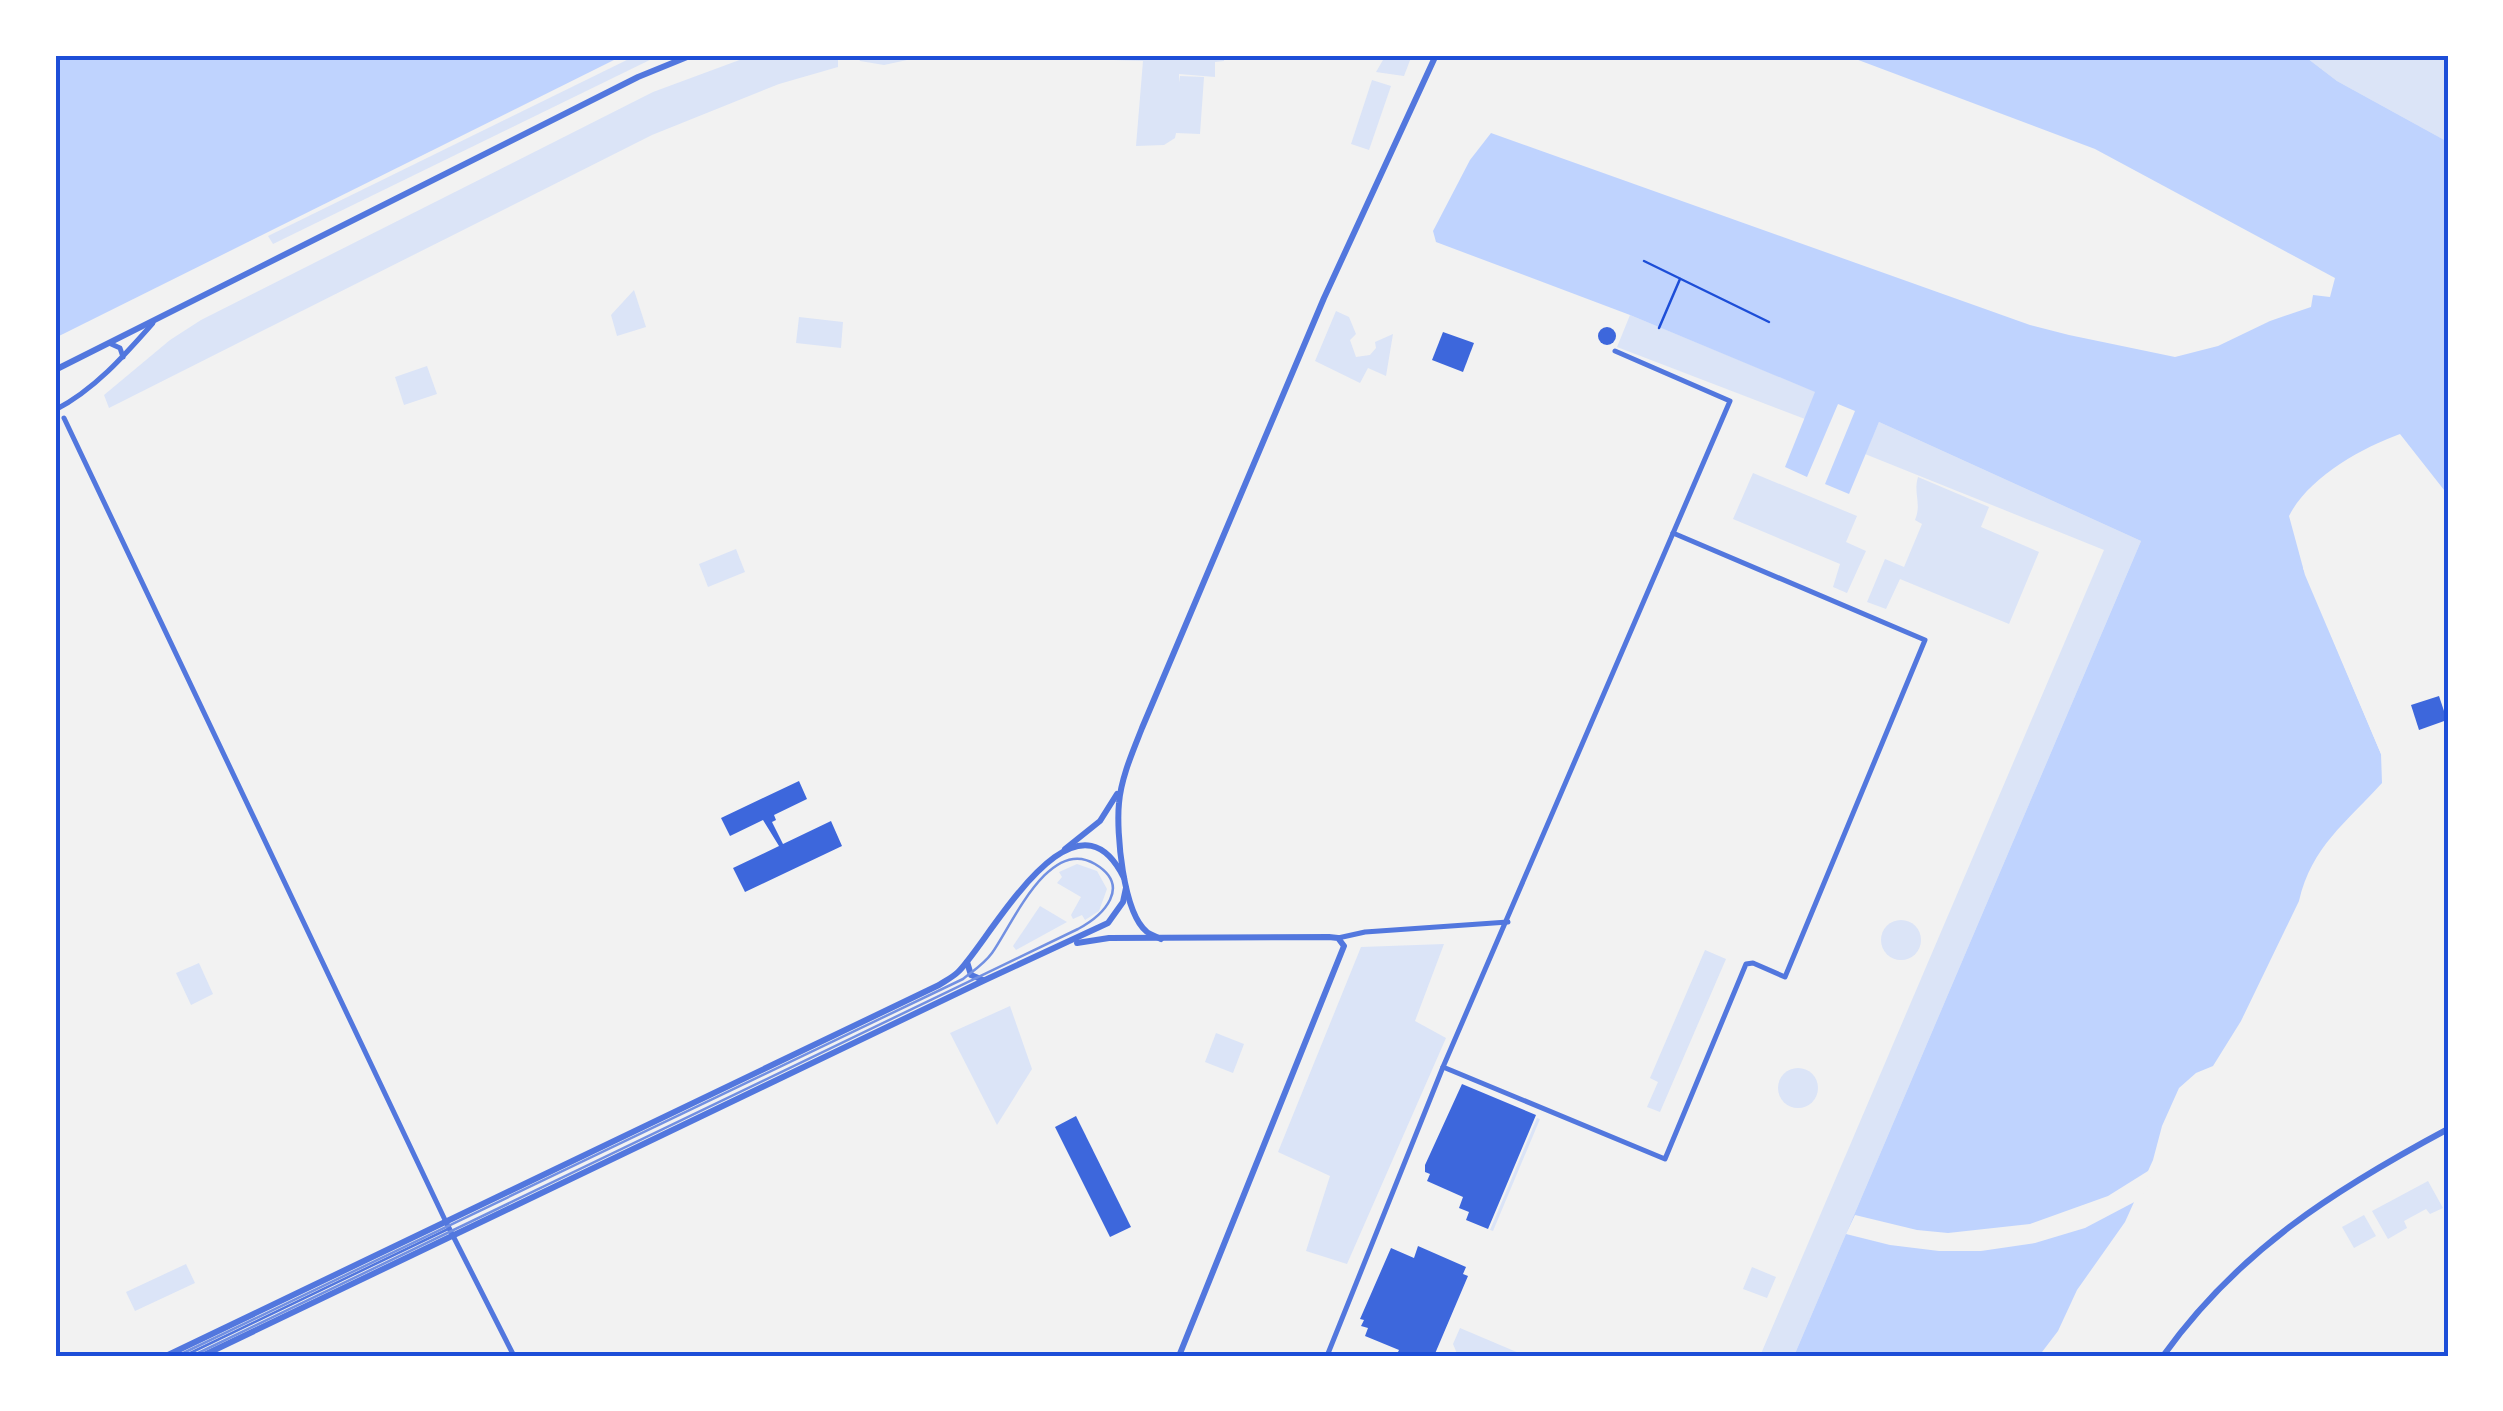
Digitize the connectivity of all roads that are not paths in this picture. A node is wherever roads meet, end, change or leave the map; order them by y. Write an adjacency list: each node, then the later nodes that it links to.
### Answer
1 (692, 55): 3 (street)
2 (1436, 55): 13 (street)
3 (158, 317): 4 (street); 6 (street)
4 (108, 343): 6 (street); 7 (street)
5 (1614, 351): 12 (street)
6 (122, 357): 8 (street)
7 (55, 370)
8 (73, 401): 9 (street); 10 (street)
9 (55, 410)
10 (64, 418): 11 (street); 25 (street)
11 (55, 419)
12 (1672, 533): 17 (street); 23 (street)
13 (1122, 785): 14 (street); 15 (street)
14 (1060, 853): 15 (street); 21 (street)
15 (1124, 878): 16 (street)
16 (1126, 888): 19 (street); 20 (street)
17 (1508, 922): 18 (street); 23 (street)
18 (1338, 938): 19 (street); 30 (street)
19 (1161, 939): 20 (street)
20 (1056, 948): 22 (street)
21 (967, 961): 22 (street); 25 (street)
22 (985, 980): 25 (street)
23 (1443, 1067): 31 (street)
24 (2448, 1129): 32 (street)
25 (450, 1229): 26 (street); 27 (lane); 28 (street); 29 (street)
26 (166, 1356)
27 (184, 1356)
28 (202, 1356)
29 (514, 1356)
30 (1179, 1356)
31 (1327, 1356)
32 (2162, 1356)

